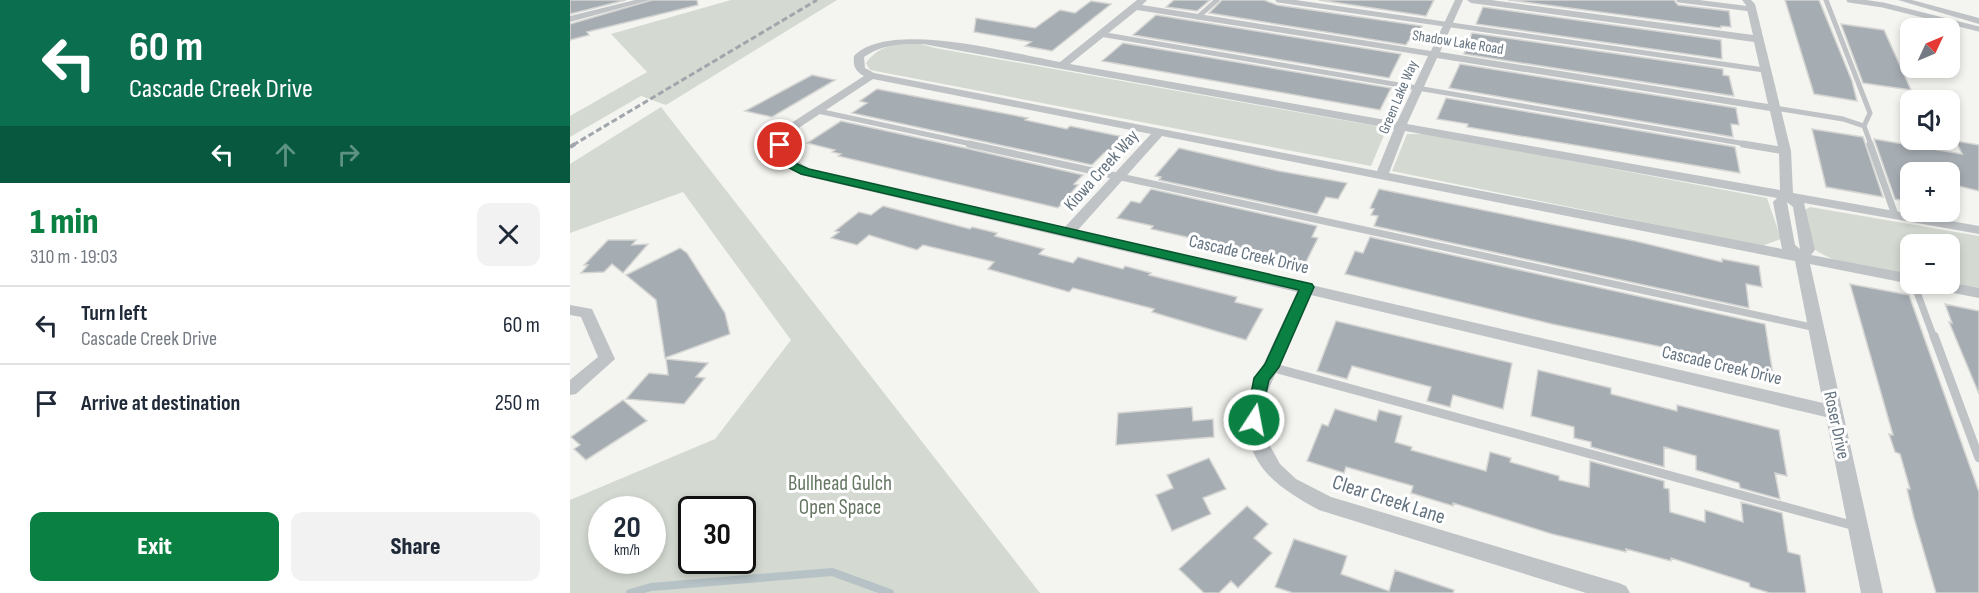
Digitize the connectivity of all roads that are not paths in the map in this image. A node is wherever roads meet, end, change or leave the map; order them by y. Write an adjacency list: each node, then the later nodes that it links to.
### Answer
1 (646, 0): 13 (street)
2 (1217, 0): 12 (lane)
3 (1278, 0): 15 (lane)
4 (1459, 0): 15 (street, Green Lake Way)
5 (1471, 0): 18 (street)
6 (1679, 0): 11 (lane)
7 (1826, 0): 27 (lane)
8 (1849, 0): 16 (lane)
9 (1902, 0): 14 (street)
10 (1140, 3): 12 (street, Shadow Lake Road); 17 (street)
11 (1750, 3): 18 (street, Roser Drive)
12 (1198, 17): 19 (street, Shadow Lake Road)
13 (570, 19)
14 (1979, 21)
15 (1448, 24): 19 (street, Green Lake Way); 21 (lane)
16 (1979, 29)
17 (1100, 34): 20 (street); 23 (lane)
18 (1757, 39): 21 (street, Roser Drive)
19 (1434, 53): 23 (street, Green Lake Way); 24 (street, Shadow Lake Road)
20 (1062, 66): 22 (street); 26 (street)
21 (1764, 70): 24 (street, Roser Drive)
22 (871, 76): 25 (street, Cascade Creek Drive); 28 (street)
23 (1418, 88): 26 (street, Green Lake Way); 29 (lane)
24 (1775, 108): 27 (lane); 29 (street, Roser Drive)
25 (818, 111): 31 (lane); 35 (street, Cascade Creek Drive)
26 (1401, 125): 30 (street, Green Lake Way); 32 (street)
27 (1864, 126): 33 (lane)
28 (1160, 132): 30 (street); 31 (street, Kiowa Creek Way)
29 (1785, 152): 32 (street, Roser Drive)
30 (1382, 175): 36 (street)
31 (1119, 176): 35 (street, Kiowa Creek Way); 43 (lane)
32 (1787, 196): 33 (street); 36 (street, Roser Drive)
33 (1895, 215): 34 (street)
34 (1979, 230)
35 (1068, 232): 38 (street, Cascade Creek Drive)
36 (1801, 257): 37 (street); 43 (street, Roser Drive)
37 (1900, 277)
38 (1307, 287): 44 (street, Clear Creek Lane); 46 (street, Cascade Creek Drive)
39 (1960, 289): 40 (street)
40 (1979, 292)
41 (1918, 294): 47 (lane)
42 (570, 310): 45 (street)
43 (1816, 328): 46 (street, Roser Drive)
44 (1271, 367): 48 (lane); 49 (street, Clear Creek Lane)
45 (570, 389)
46 (1834, 412): 48 (street, Roser Drive)
47 (1979, 458)
48 (1860, 527): 50 (street, Roser Drive)
49 (1619, 593)
50 (1872, 593)

